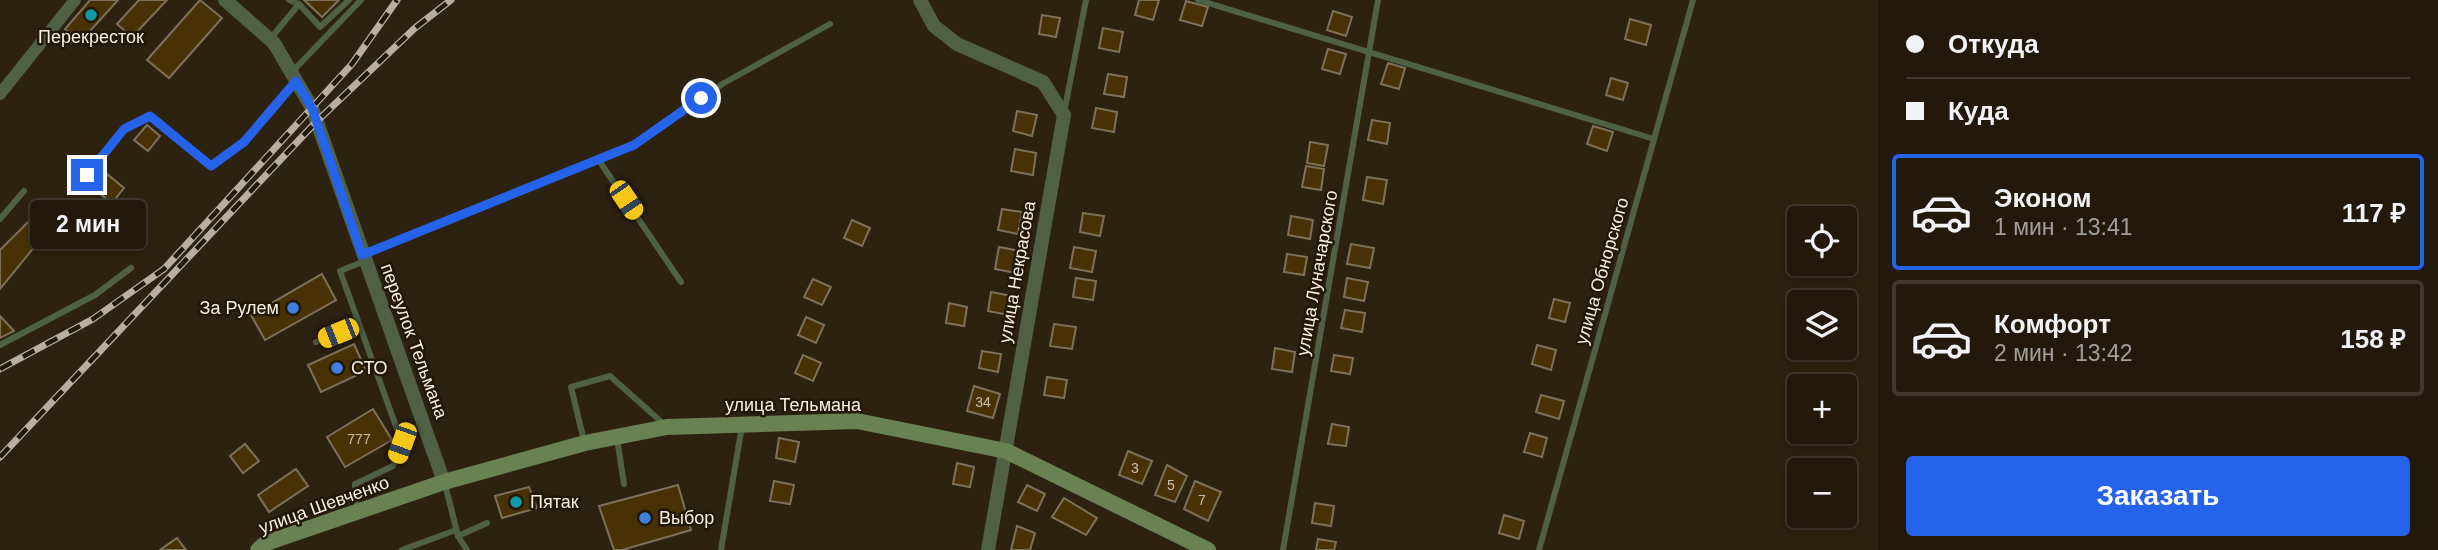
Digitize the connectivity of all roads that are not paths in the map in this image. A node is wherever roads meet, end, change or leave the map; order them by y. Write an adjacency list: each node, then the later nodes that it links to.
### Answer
1 (75, 0): 16 (street)
2 (225, 0): 13 (street, переулок Тельмана)
3 (289, 0): 11 (lane)
4 (349, 0): 11 (lane)
5 (361, 0): 15 (lane)
6 (920, 0): 17 (street)
7 (1086, 0): 17 (lane, улица Некрасова)
8 (1198, 0): 14 (lane)
9 (1378, 0): 14 (lane, улица Луначарского)
10 (1693, 0): 18 (lane, улица Обнорского)
11 (299, 4): 13 (lane)
12 (830, 24): 19 (lane)
13 (270, 39): 15 (street, переулок Тельмана)
14 (1369, 52): 18 (lane); 45 (lane, улица Луначарского)
15 (293, 77): 20 (lane); 23 (street, переулок Тельмана)
16 (0, 94)
17 (1064, 115): 33 (street, улица Некрасова)
18 (1654, 139): 46 (lane, улица Обнорского)
19 (598, 159): 23 (lane); 25 (lane)
20 (87, 175)
21 (24, 191): 22 (lane)
22 (0, 219)
23 (363, 258): 26 (lane); 34 (street, переулок Тельмана)
24 (131, 268): 28 (lane)
25 (681, 282)
26 (359, 324): 27 (lane); 36 (lane)
27 (316, 342)
28 (0, 345)
29 (742, 424): 30 (main road, улица Тельмана); 33 (main road, улица Тельмана); 42 (lane)
30 (667, 427): 31 (main road, улица Тельмана); 32 (lane)
31 (617, 438): 32 (main road, улица Тельмана); 35 (lane)
32 (585, 443): 34 (main road, улица Тельмана)
33 (1006, 451): 43 (street, улица Некрасова); 44 (main road, улица Тельмана)
34 (444, 482): 36 (main road, улица Шевченко); 38 (lane)
35 (624, 484)
36 (358, 512): 39 (main road, улица Шевченко)
37 (486, 523): 38 (lane)
38 (457, 533): 40 (lane); 41 (lane)
39 (267, 548)
40 (402, 550)
41 (467, 550)
42 (721, 550)
43 (988, 550)
44 (1208, 550)
45 (1283, 550)
46 (1539, 550)

